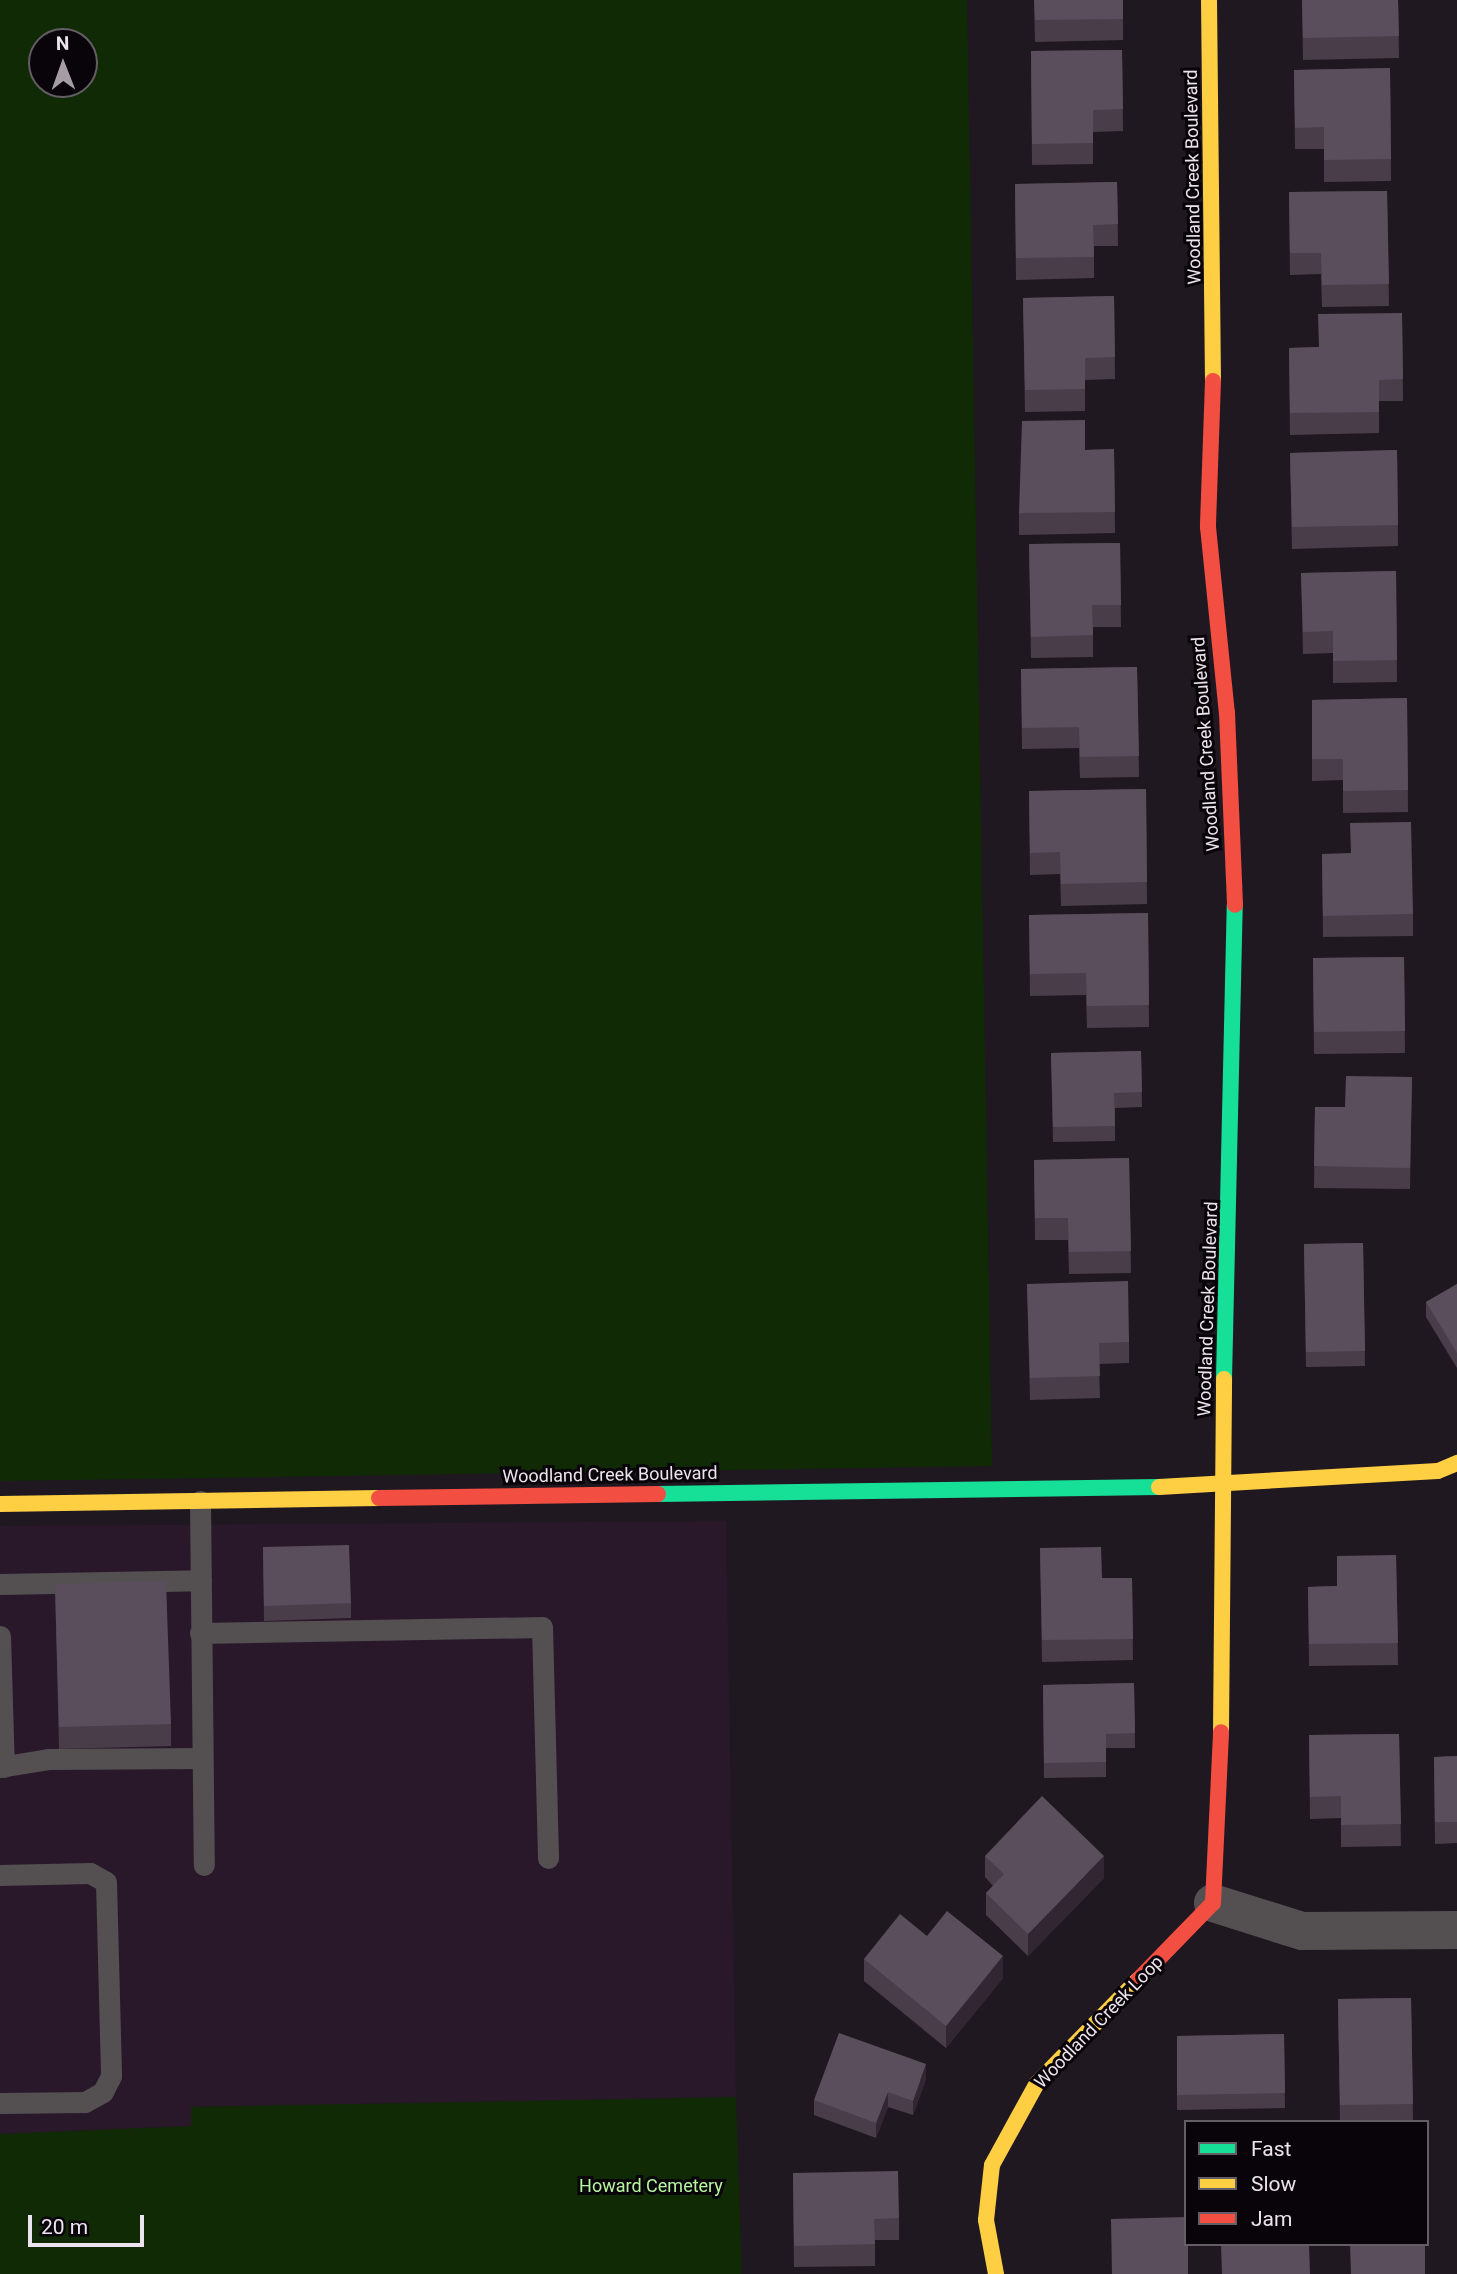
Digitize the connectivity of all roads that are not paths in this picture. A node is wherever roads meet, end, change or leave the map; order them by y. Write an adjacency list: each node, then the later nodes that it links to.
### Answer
1 (1209, 0): 3 (street, Woodland Creek Boulevard)
2 (1457, 1463): 3 (street, Woodland Creek Boulevard)
3 (1221, 1486): 4 (street, Woodland Creek Boulevard); 15 (street)
4 (200, 1501): 5 (street, Woodland Creek Boulevard); 6 (lane)
5 (0, 1504)
6 (201, 1580): 7 (lane); 8 (lane)
7 (0, 1584)
8 (200, 1633): 10 (lane); 12 (lane)
9 (0, 1636): 11 (lane)
10 (202, 1758): 11 (lane); 13 (lane)
11 (2, 1767)
12 (548, 1858)
13 (204, 1865)
14 (0, 1875): 17 (lane)
15 (1213, 1903): 16 (street); 18 (street, Woodland Creek Loop)
16 (1457, 1930)
17 (0, 2103)
18 (996, 2274)

